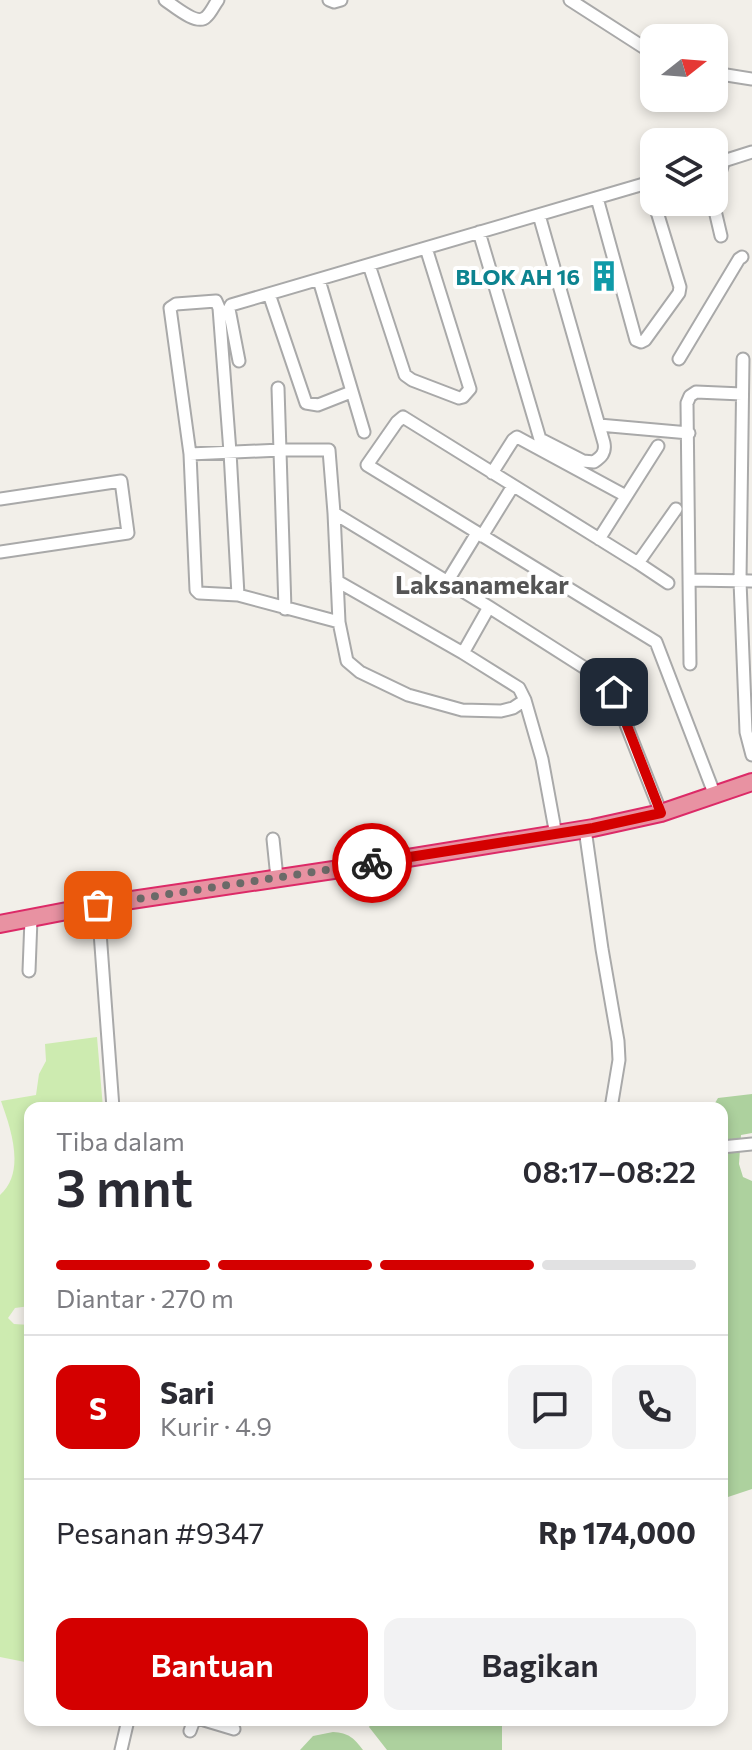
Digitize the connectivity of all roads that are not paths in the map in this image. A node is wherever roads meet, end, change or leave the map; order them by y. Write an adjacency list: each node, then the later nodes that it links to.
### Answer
1 (165, 0): 2 (street)
2 (218, 0)
3 (329, 0): 4 (street)
4 (341, 0)
5 (570, 0): 6 (street)
6 (640, 45)
7 (728, 75): 8 (street)
8 (752, 79)
9 (752, 152): 10 (street)
10 (728, 159)
11 (640, 185): 12 (street)
12 (597, 198): 13 (street); 14 (street)
13 (539, 215): 16 (street); 29 (street)
14 (659, 216)
15 (716, 216): 17 (street)
16 (479, 232): 18 (street); 29 (street)
17 (721, 236)
18 (426, 248): 20 (street); 20 (street)
19 (742, 257): 23 (street)
20 (369, 265): 21 (street)
21 (319, 280): 22 (street); 27 (street)
22 (269, 294): 25 (street); 27 (street)
23 (679, 359)
24 (743, 359): 28 (street)
25 (239, 361)
26 (278, 388): 33 (street)
27 (351, 392): 30 (street)
28 (742, 394): 31 (street); 48 (street)
29 (599, 425): 31 (street)
30 (364, 432)
31 (689, 433): 46 (street)
32 (658, 446): 38 (street)
33 (281, 450): 34 (street); 41 (street); 53 (street)
34 (230, 452): 35 (street); 35 (street); 51 (street)
35 (190, 454): 51 (street)
36 (492, 473): 37 (street); 38 (street); 42 (street)
37 (513, 486): 42 (street); 43 (street)
38 (626, 496): 43 (street)
39 (0, 499): 44 (street)
40 (676, 509): 45 (street)
41 (334, 513): 47 (street); 49 (street)
42 (480, 534): 49 (street); 62 (street)
43 (599, 539): 45 (street)
44 (0, 552)
45 (638, 563): 50 (street)
46 (689, 580): 48 (street); 56 (street)
47 (337, 581): 54 (street); 55 (street)
48 (746, 581): 57 (street)
49 (447, 582): 52 (street)
50 (668, 583)
51 (238, 595): 53 (street)
52 (489, 607): 55 (street); 63 (street)
53 (285, 609): 54 (street)
54 (339, 622): 58 (street)
55 (463, 653): 58 (street)
56 (690, 664)
57 (745, 697): 59 (street); 60 (street)
58 (525, 700): 65 (street)
59 (752, 718)
60 (752, 755)
61 (752, 782): 62 (highway)
62 (714, 793): 63 (highway)
63 (661, 813): 64 (highway)
64 (585, 829): 65 (highway); 73 (street)
65 (556, 835): 67 (highway)
66 (273, 839): 67 (street)
67 (277, 878): 68 (highway)
68 (98, 905): 69 (highway); 72 (street)
69 (31, 919): 70 (highway); 71 (street)
70 (0, 924)
71 (29, 971)
72 (113, 1102)
73 (612, 1102)
74 (752, 1144): 75 (street)
75 (728, 1146)
76 (127, 1726): 79 (street)
77 (224, 1726): 78 (street)
78 (234, 1729)
79 (121, 1750)

